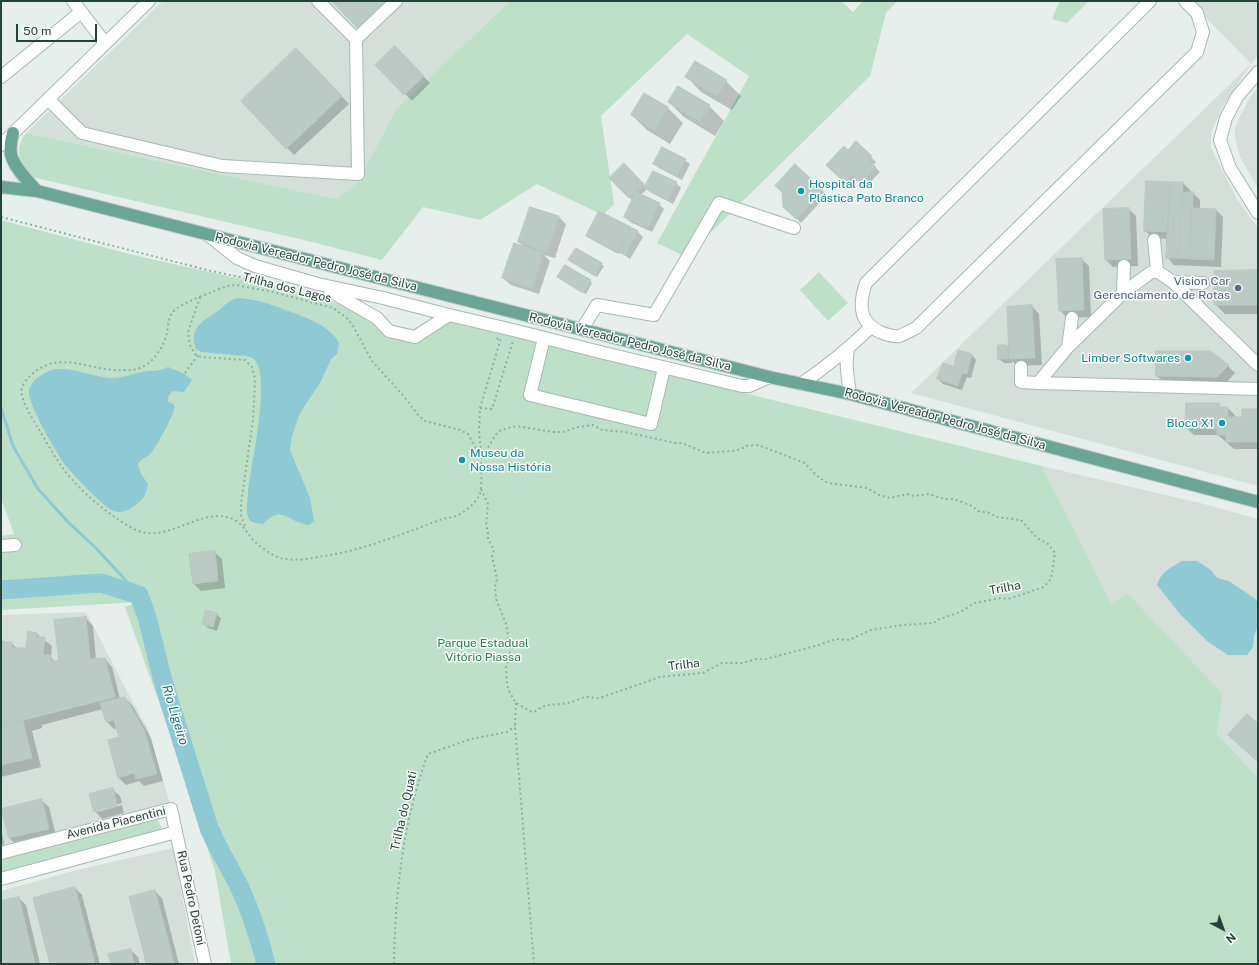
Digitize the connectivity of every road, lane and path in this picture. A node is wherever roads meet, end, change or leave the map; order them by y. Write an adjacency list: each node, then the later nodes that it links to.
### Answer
1 (73, 1): 8 (street)
2 (149, 1): 7 (street)
3 (318, 1): 9 (street)
4 (396, 1): 9 (street)
5 (1150, 1): 33 (street)
6 (1185, 1): 33 (street)
7 (136, 5): 10 (street)
8 (81, 12): 10 (street); 12 (street)
9 (356, 40): 13 (street)
10 (105, 43): 13 (street)
11 (1258, 72): 18 (street)
12 (1, 77)
13 (48, 99): 14 (street)
14 (13, 134): 15 (street); 17 (main road)
15 (1, 145)
16 (1, 187): 17 (main road, Rodovia Vereador Pedro José da Silva)
17 (36, 191): 21 (main road, Rodovia Vereador Pedro José da Silva)
18 (1258, 213)
19 (1, 217): 28 (path)
20 (794, 228): 34 (street)
21 (207, 234): 27 (street); 34 (main road, Rodovia Vereador Pedro José da Silva)
22 (1154, 240): 24 (street)
23 (1124, 266): 29 (street)
24 (1157, 271): 25 (street); 29 (street)
25 (1173, 282): 26 (street); 42 (street)
26 (1203, 283)
27 (318, 284): 31 (street); 31 (street)
28 (276, 285)
29 (1123, 293): 39 (street)
30 (200, 297): 41 (path); 52 (path, Trilha dos Lagos); 55 (path, Trilha dos Lagos)
31 (449, 315): 36 (street)
32 (1072, 318): 39 (street)
33 (870, 328): 40 (street)
34 (582, 329): 46 (main road, Rodovia Vereador Pedro José da Silva)
35 (517, 330): 36 (street); 37 (street); 51 (path)
36 (500, 332): 38 (path); 38 (path)
37 (544, 338): 44 (street); 44 (street)
38 (499, 342): 51 (path)
39 (1068, 347): 47 (street)
40 (848, 349): 48 (street); 50 (street)
41 (198, 355): 45 (path); 55 (path)
42 (1258, 365)
43 (1021, 367): 47 (street)
44 (664, 368): 46 (street)
45 (185, 372)
46 (769, 377): 48 (main road, Rodovia Vereador Pedro José da Silva)
47 (1038, 383): 49 (street)
48 (801, 384): 50 (main road, Rodovia Vereador Pedro José da Silva)
49 (1258, 389)
50 (850, 394): 54 (main road, Rodovia Vereador Pedro José da Silva)
51 (480, 408): 52 (path)
52 (481, 453): 53 (path); 58 (path, Trilha)
53 (481, 489): 55 (path, Trilha dos Lagos); 58 (path)
54 (1258, 502)
55 (247, 530)
56 (15, 545): 57 (street)
57 (1, 546)
58 (516, 703): 59 (path)
59 (515, 726): 64 (path, Trilha do Quati); 65 (path)
60 (176, 832): 61 (street, Avenida Piacentini); 62 (street, Avenida Piacentini); 63 (street, Rua Pedro Detoni)
61 (1, 853)
62 (1, 879)
63 (205, 964)
64 (394, 964)
65 (534, 964)

